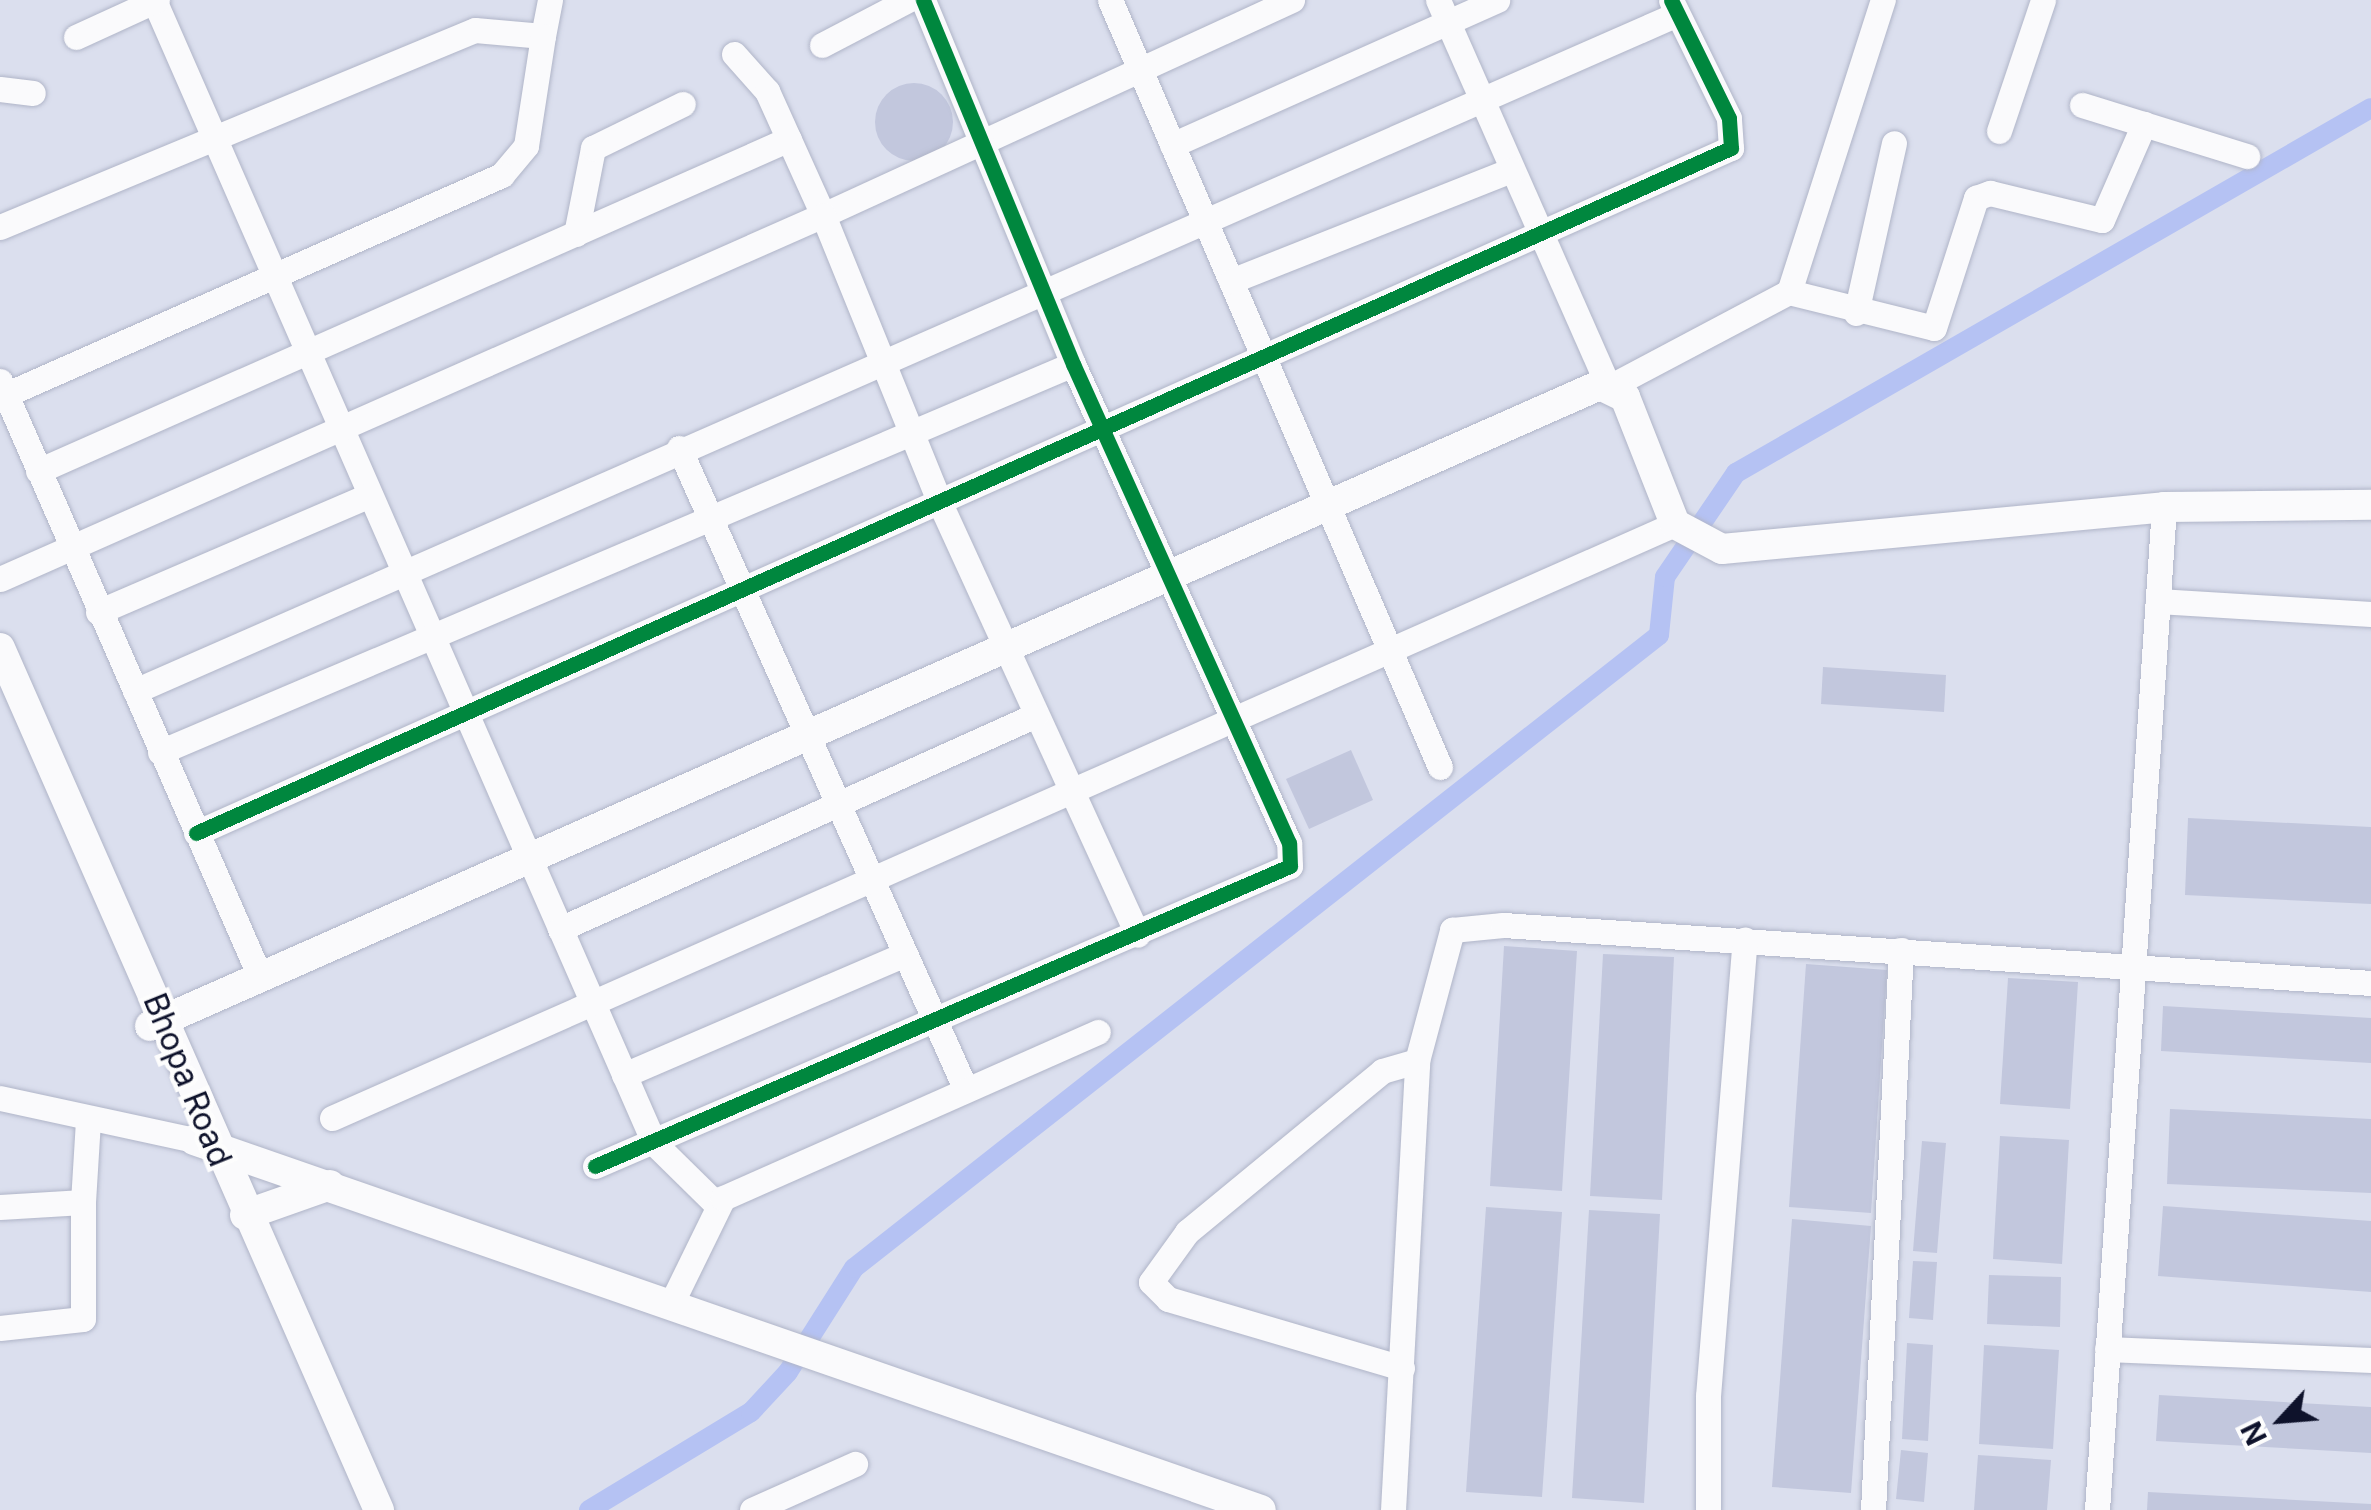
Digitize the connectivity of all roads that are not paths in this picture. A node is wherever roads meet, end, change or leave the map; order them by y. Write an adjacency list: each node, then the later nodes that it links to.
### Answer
1 (155, 0): 13 (street); 24 (street)
2 (550, 0): 12 (street)
3 (908, 0): 14 (street)
4 (924, 0): 26 (street)
5 (1110, 0): 16 (street)
6 (1292, 0): 16 (street)
7 (1497, 0): 11 (street)
8 (1883, 0): 39 (street)
9 (2043, 0): 23 (street)
10 (1674, 7): 19 (street); 35 (street)
11 (1443, 11): 19 (street); 28 (street)
12 (543, 36): 24 (street); 36 (street)
13 (76, 37)
14 (822, 44)
15 (734, 54): 25 (street)
16 (1139, 70): 26 (street); 28 (street)
17 (0, 90): 18 (street)
18 (33, 93)
19 (1481, 94): 30 (street); 32 (street)
20 (683, 104): 34 (street)
21 (2082, 104): 22 (street)
22 (2144, 124): 29 (street); 40 (street)
23 (1999, 131)
24 (216, 138): 33 (street); 36 (street)
25 (788, 139): 31 (street); 34 (street)
26 (980, 142): 31 (street); 38 (street)
27 (1894, 143): 40 (street)
28 (1172, 144): 32 (street)
29 (2247, 156)
30 (1512, 170): 35 (street); 37 (street)
31 (823, 216): 42 (street); 47 (street)
32 (1204, 219): 37 (street); 38 (street)
33 (0, 227)
34 (576, 234): 41 (street)
35 (1539, 239): 43 (street); 45 (street)
36 (273, 275): 41 (street); 46 (street)
37 (1230, 281): 43 (street)
38 (1040, 287): 42 (street); 44 (street)
39 (1789, 292): 40 (street); 45 (street)
40 (1856, 312)
41 (304, 351): 47 (street); 51 (street)
42 (882, 358): 49 (street); 50 (street)
43 (1264, 359): 48 (street); 55 (street)
44 (1073, 364): 48 (street); 49 (street)
45 (1610, 384): 55 (main road); 58 (main road)
46 (3, 388): 51 (street)
47 (338, 424): 52 (street); 59 (street)
48 (1102, 428): 53 (street); 61 (street)
49 (911, 432): 53 (street); 57 (street)
50 (679, 448): 57 (street); 60 (street)
51 (38, 471): 59 (street)
52 (370, 496): 60 (street); 65 (street)
53 (940, 501): 63 (street); 69 (street)
54 (2371, 505): 56 (main road)
55 (1325, 507): 61 (main road); 70 (street)
56 (2164, 507): 58 (main road); 64 (street)
57 (708, 520): 63 (street); 67 (street)
58 (1675, 524): 70 (street)
59 (70, 550): 62 (street); 65 (street)
60 (400, 569): 67 (street); 71 (street)
61 (1169, 576): 69 (main road); 75 (street)
62 (0, 579)
63 (736, 590): 73 (street); 76 (street)
64 (2158, 600): 66 (street); 89 (street)
65 (98, 612): 71 (street)
66 (2371, 614)
67 (431, 642): 73 (street); 77 (street)
68 (0, 648): 94 (main road, Bhopa Road)
69 (1007, 648): 74 (street); 76 (main road)
70 (1390, 655): 75 (street); 78 (street)
71 (135, 691): 77 (street)
72 (0, 696): 94 (main road, Bhopa Road)
73 (463, 708): 81 (street); 82 (street)
74 (1036, 715): 79 (street); 80 (street)
75 (1234, 726): 79 (street); 85 (street)
76 (804, 738): 80 (street); 82 (main road)
77 (160, 752): 81 (street)
78 (1440, 767)
79 (1072, 797): 83 (street); 85 (street)
80 (833, 806): 83 (street); 84 (street)
81 (196, 832): 90 (street)
82 (530, 860): 84 (street); 90 (main road)
83 (869, 884): 88 (street); 92 (street)
84 (560, 930): 92 (street)
85 (1138, 935): 93 (street)
86 (1746, 939): 87 (street); 96 (street); 121 (street)
87 (1901, 950): 89 (street); 122 (street)
88 (902, 955): 93 (street); 97 (street)
89 (2133, 968): 91 (street); 112 (street)
90 (261, 979): 94 (main road)
91 (2371, 984)
92 (593, 1004): 97 (street); 100 (street)
93 (931, 1019): 98 (street); 103 (street)
94 (157, 1023): 102 (main road, Bhopa Road)
95 (1098, 1032): 98 (street)
96 (1418, 1061): 114 (street); 114 (street)
97 (624, 1075): 103 (street)
98 (966, 1090): 107 (street)
99 (0, 1098): 101 (street)
100 (332, 1118)
101 (88, 1120): 102 (street); 106 (street)
102 (203, 1141): 105 (main road); 109 (main road, Bhopa Road); 116 (main road, Bhopa Road)
103 (654, 1143): 104 (street); 107 (street)
104 (595, 1166)
105 (333, 1185): 109 (main road); 110 (main road)
106 (83, 1202): 108 (street); 111 (street)
107 (716, 1204): 110 (street)
108 (0, 1207)
109 (244, 1214): 117 (main road, Bhopa Road)
110 (671, 1304): 119 (main road)
111 (0, 1328)
112 (2107, 1348): 113 (street); 123 (street)
113 (2371, 1360)
114 (1402, 1368): 120 (street)
115 (856, 1464): 118 (street)
116 (362, 1510)
117 (379, 1510)
118 (752, 1510)
119 (1260, 1510)
120 (1393, 1510)
121 (1708, 1510)
122 (1873, 1510)
123 (2096, 1510)

